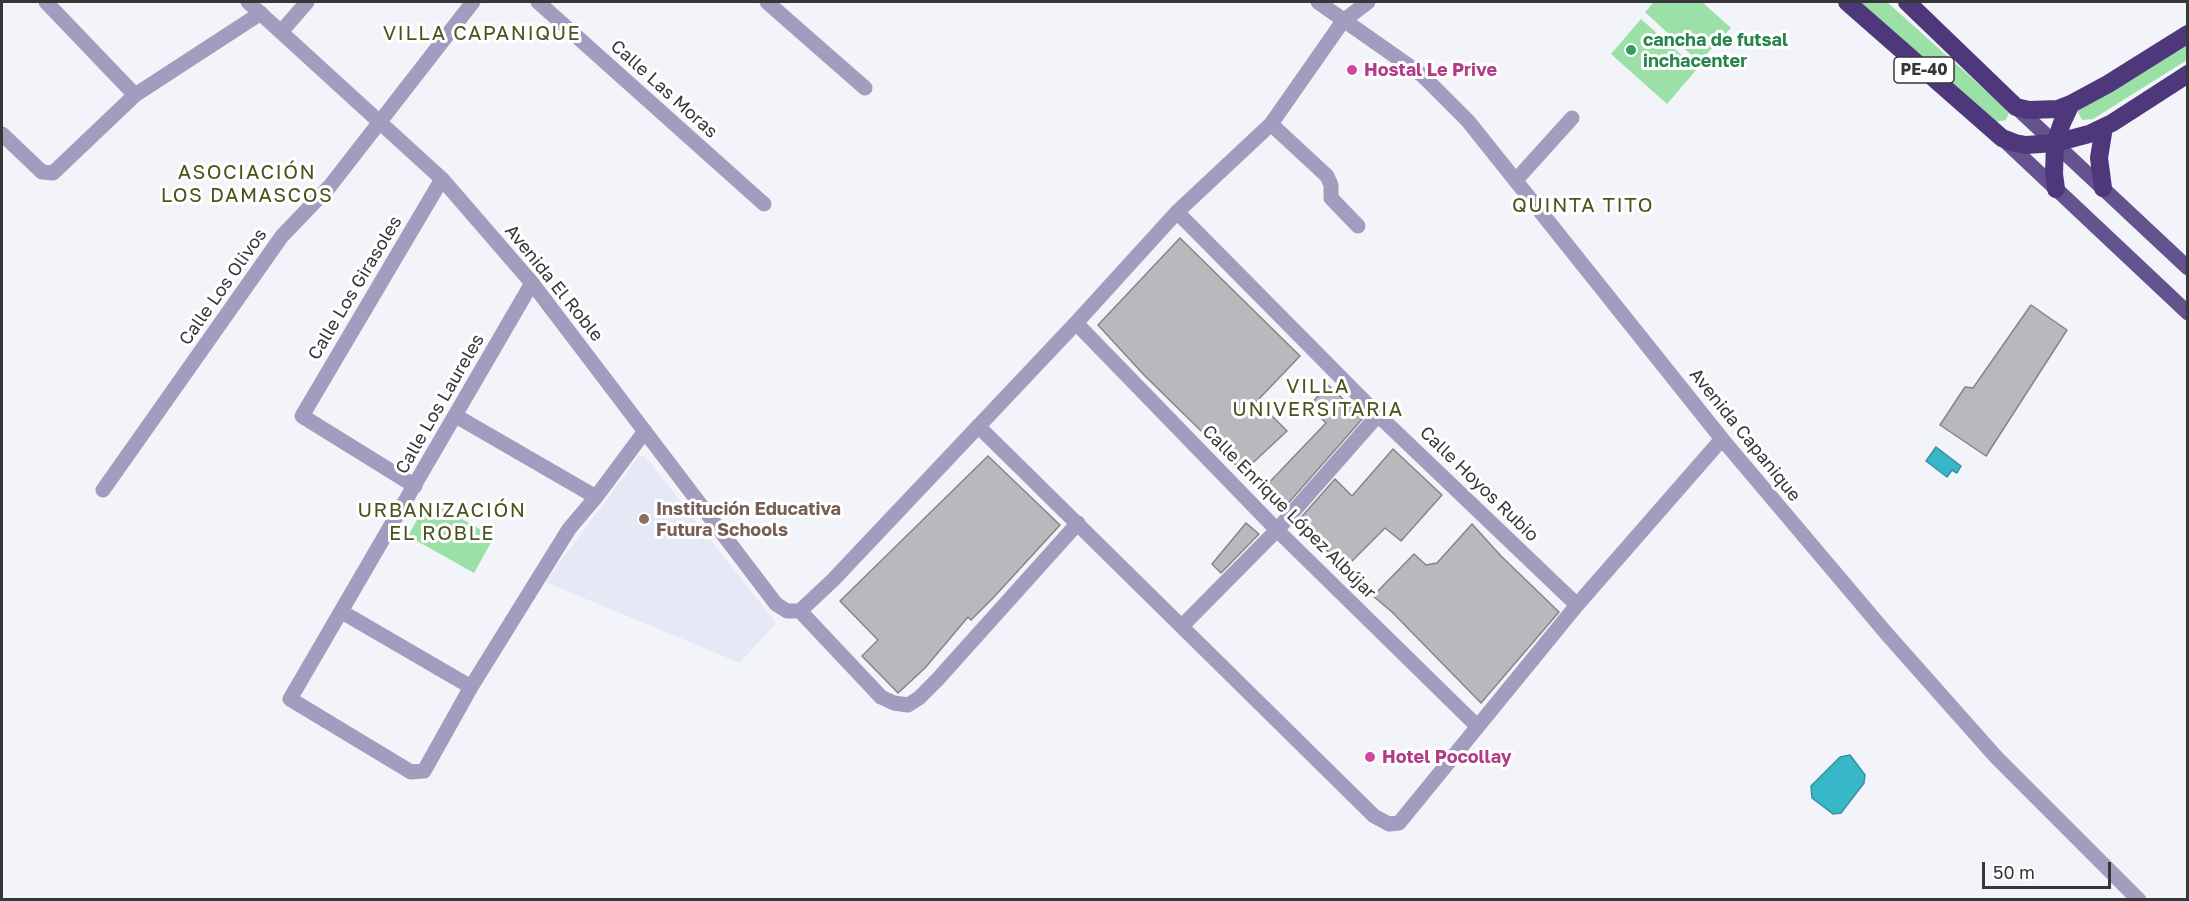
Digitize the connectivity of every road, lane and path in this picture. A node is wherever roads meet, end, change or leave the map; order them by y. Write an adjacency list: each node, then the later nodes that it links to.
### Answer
1 (46, 2): 17 (street)
2 (248, 2): 11 (street, Avenida El Roble)
3 (307, 2): 13 (street)
4 (473, 2): 21 (street, Calle Los Olivos)
5 (538, 2): 31 (street, Calle Las Moras)
6 (767, 2): 16 (street)
7 (1318, 2): 12 (street, Avenida Capanique)
8 (1368, 2): 12 (street)
9 (1847, 2): 25 (highway, PE-40)
10 (1907, 2): 19 (highway, PE-40)
11 (261, 14): 13 (street, Avenida El Roble); 17 (street)
12 (1343, 21): 22 (street); 28 (street, Avenida Capanique)
13 (281, 32): 21 (street, Avenida El Roble)
14 (2187, 34): 18 (highway)
15 (2187, 74): 23 (highway, PE-40)
16 (865, 88)
17 (135, 95): 24 (street)
18 (2071, 104): 19 (highway); 26 (highway)
19 (2016, 106): 26 (main road)
20 (1572, 118): 28 (street)
21 (379, 121): 27 (street, Avenida El Roble); 44 (street, Calle Los Olivos)
22 (1271, 124): 32 (street); 33 (street)
23 (2104, 127): 26 (highway, PE-40); 29 (highway)
24 (2, 134)
25 (2002, 138): 26 (highway, PE-40); 30 (main road)
26 (2055, 143): 29 (main road); 30 (highway)
27 (442, 179): 35 (street, Avenida El Roble); 43 (street, Calle Los Girasoles)
28 (1516, 180): 42 (street, Avenida Capanique)
29 (2103, 188): 34 (main road)
30 (2056, 189): 36 (main road)
31 (764, 204)
32 (1177, 212): 37 (street); 38 (street, Calle Hoyos Rubio)
33 (1358, 226)
34 (2187, 268)
35 (532, 283): 39 (street, Calle Los Laureles); 41 (street, Avenida El Roble)
36 (2187, 313)
37 (1076, 323): 40 (street); 47 (street, Calle Enrique López Albújar)
38 (1378, 415): 47 (street); 48 (street, Calle Hoyos Rubio)
39 (456, 416): 43 (street, Calle Los Laureles); 45 (street)
40 (978, 426): 46 (street); 49 (street)
41 (645, 431): 45 (street); 49 (street, Avenida El Roble)
42 (1722, 439): 48 (street); 54 (street, Avenida Capanique)
43 (415, 486): 50 (street, Calle Los Laureles)
44 (103, 490)
45 (596, 497): 52 (street)
46 (1078, 523): 49 (street); 51 (street)
47 (1277, 530): 51 (street); 53 (street, Calle Enrique López Albújar)
48 (1577, 605): 53 (street)
49 (800, 611)
50 (342, 612): 52 (street); 52 (street, Calle Los Laureles)
51 (1182, 626): 53 (street)
52 (471, 687)
53 (1477, 726)
54 (2132, 897)

